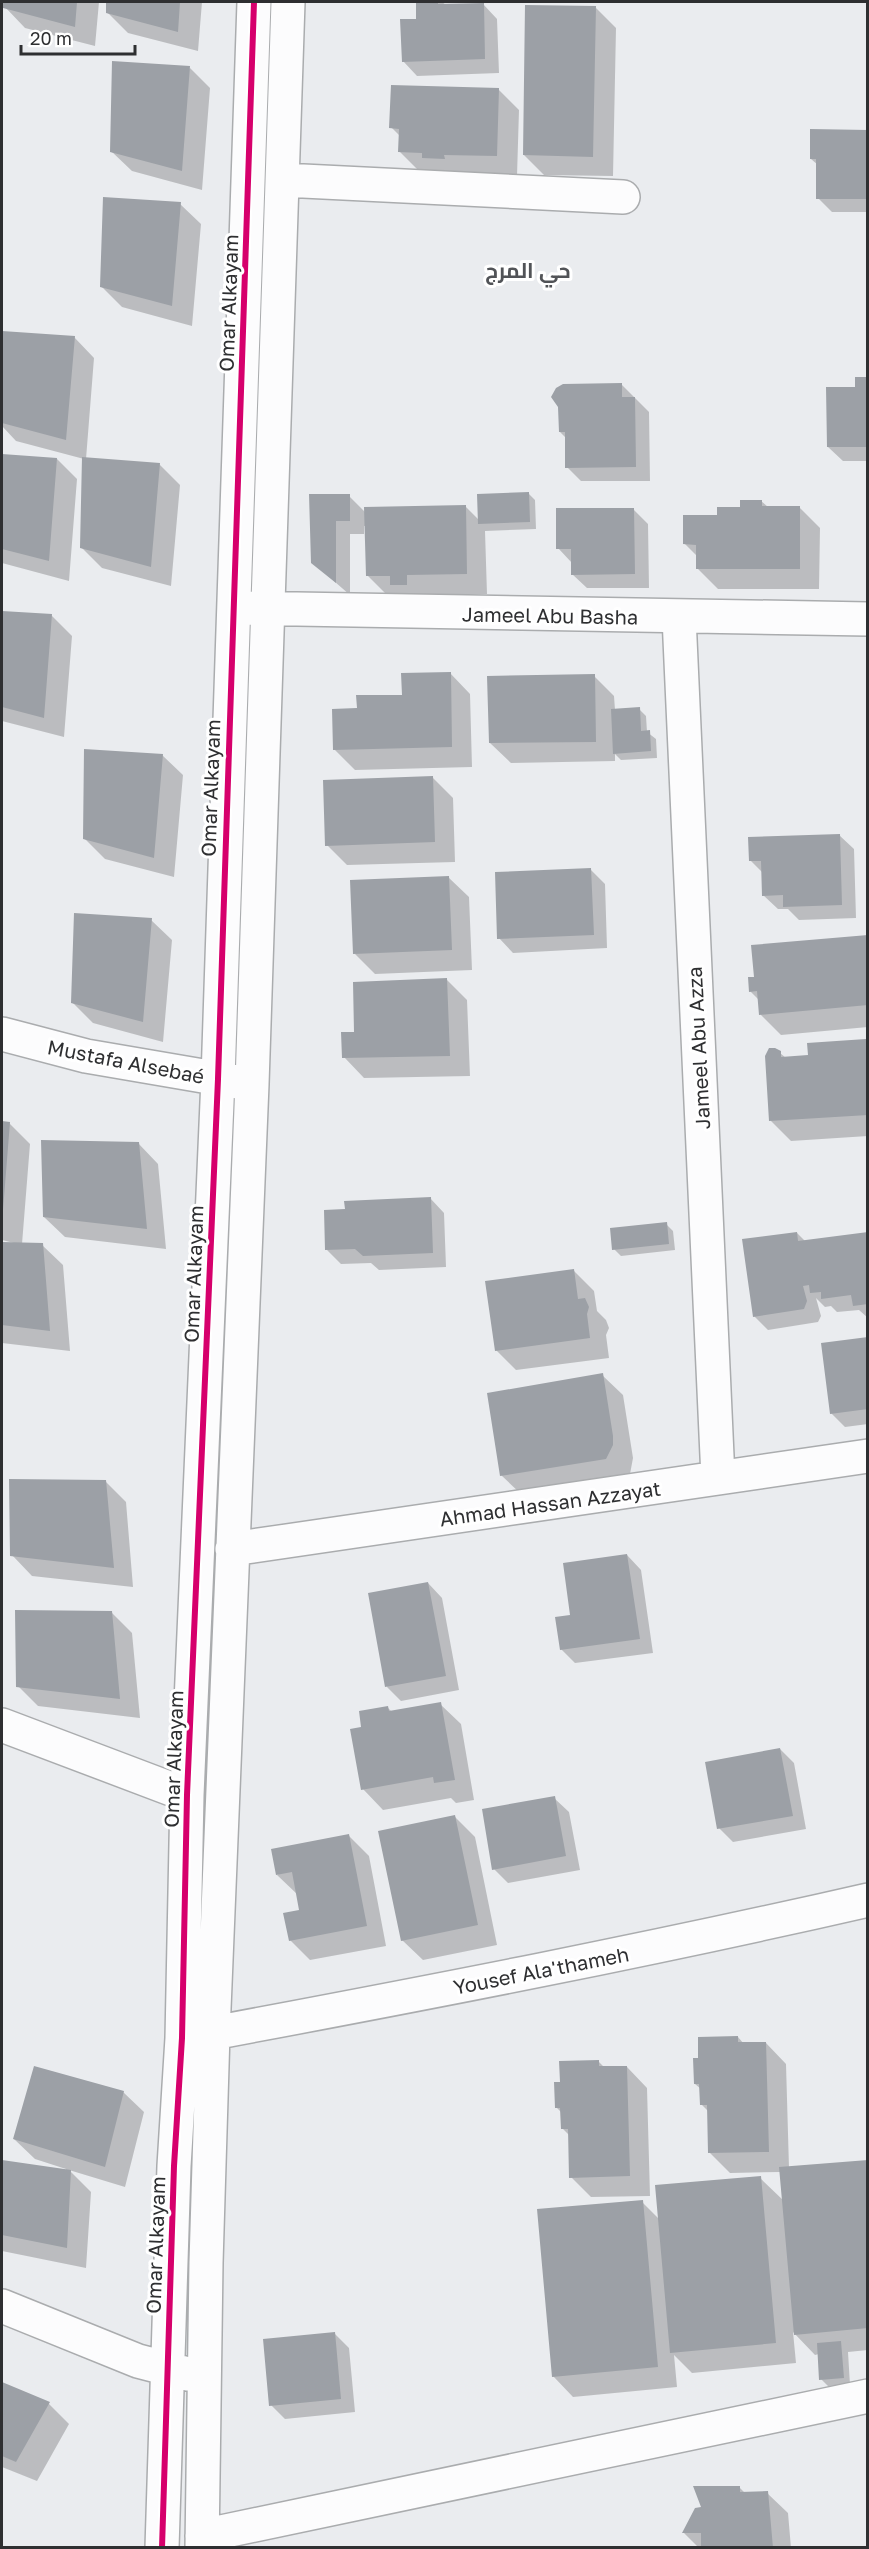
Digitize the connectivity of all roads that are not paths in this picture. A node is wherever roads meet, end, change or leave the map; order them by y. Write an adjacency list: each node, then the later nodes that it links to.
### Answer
1 (254, 2): 5 (street, Omar Alkayam)
2 (288, 2): 3 (street)
3 (283, 180): 4 (street); 6 (street)
4 (623, 197)
5 (233, 607): 6 (street, Jameel Abu Basha); 10 (street, Omar Alkayam)
6 (267, 609): 7 (street, Jameel Abu Basha); 11 (street)
7 (679, 617): 8 (street, Jameel Abu Basha); 13 (street, Jameel Abu Azza)
8 (867, 620)
9 (2, 1034): 10 (street, Mustafa Alsebaé)
10 (218, 1079): 11 (street, Mustafa Alsebaé); 16 (street, Omar Alkayam)
11 (252, 1084): 14 (street)
12 (867, 1456): 13 (street, Ahmad Hassan Azzayat)
13 (718, 1478): 14 (street, Ahmad Hassan Azzayat)
14 (232, 1549): 18 (street)
15 (2, 1725): 16 (street)
16 (187, 1795): 20 (street, Omar Alkayam)
17 (867, 1900): 18 (street, Yousef Ala'thameh)
18 (213, 2033): 21 (street)
19 (2, 2306): 20 (street)
20 (168, 2371): 21 (street); 24 (street, Omar Alkayam)
21 (204, 2378): 23 (street)
22 (867, 2396): 23 (street)
23 (202, 2542)
24 (162, 2547)

